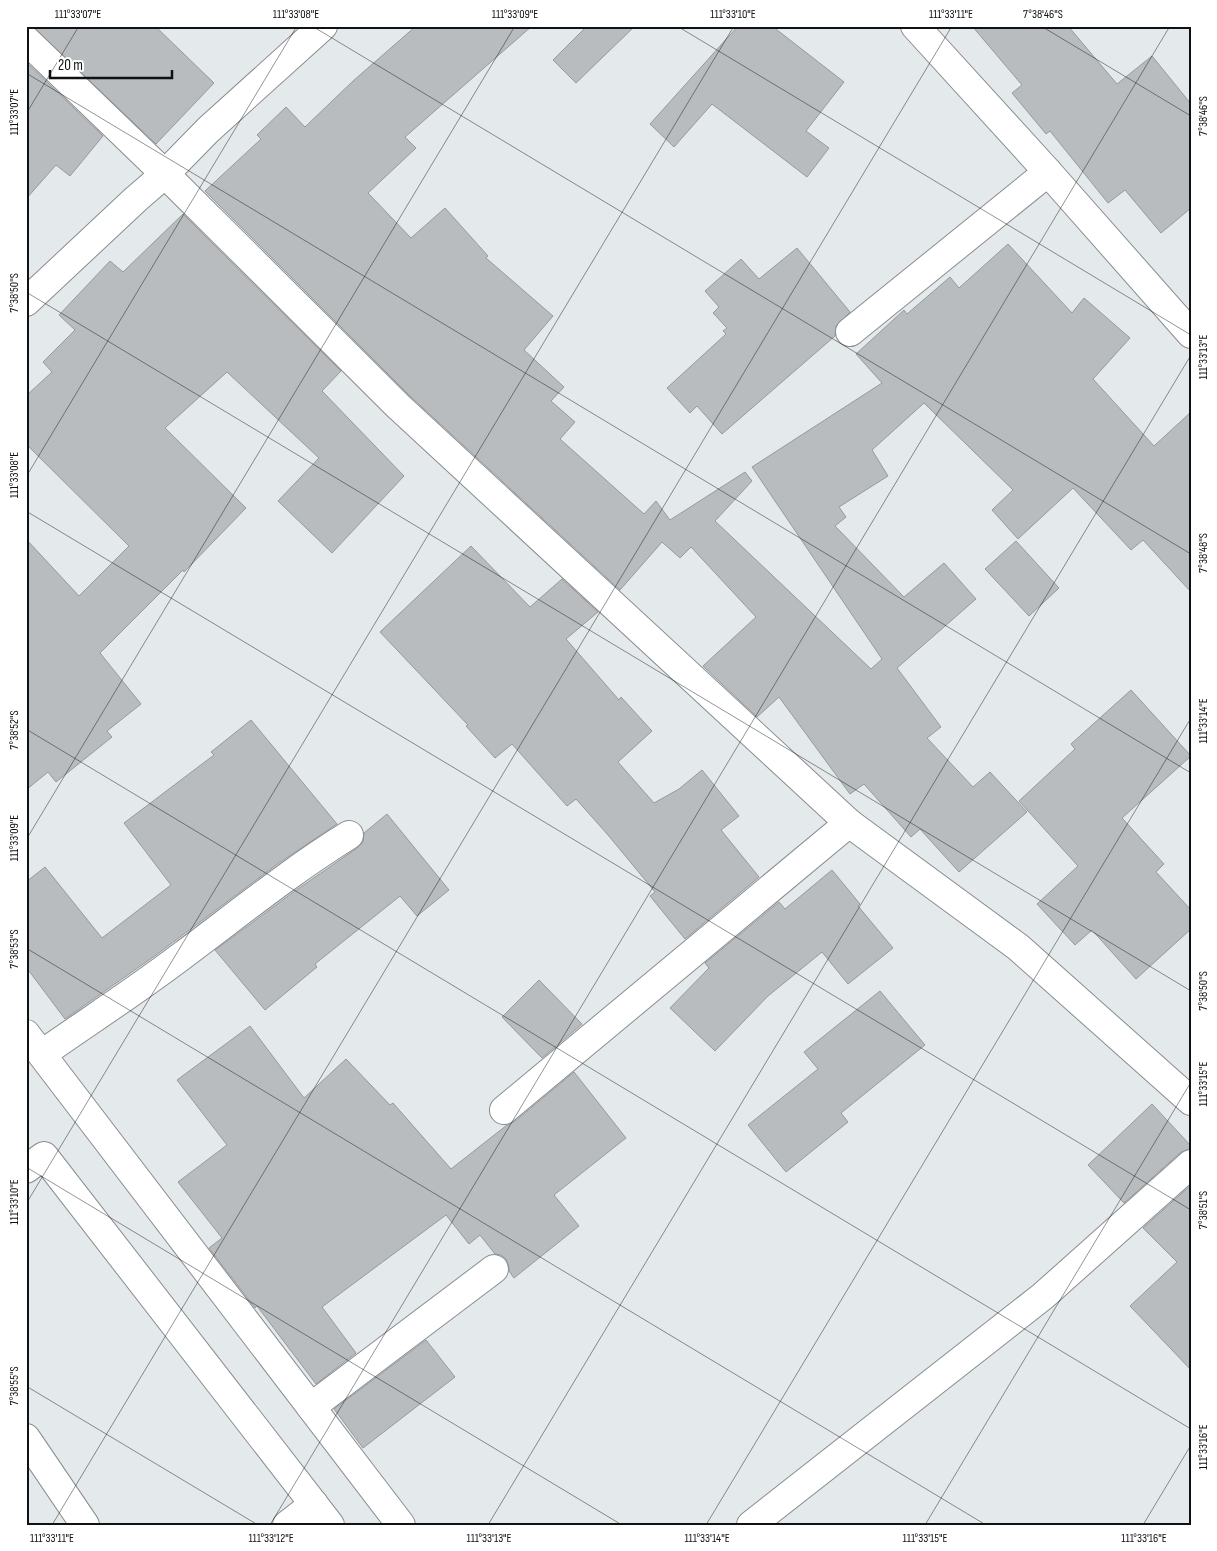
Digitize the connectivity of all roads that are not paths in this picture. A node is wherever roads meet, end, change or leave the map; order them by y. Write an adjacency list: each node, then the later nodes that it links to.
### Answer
1 (323, 26): 5 (street)
2 (915, 26): 4 (street)
3 (26, 40): 5 (street)
4 (1048, 172): 7 (street); 8 (street)
5 (165, 174): 6 (street); 9 (street)
6 (26, 302)
7 (850, 332)
8 (1191, 334)
9 (848, 823): 12 (street); 13 (street)
10 (350, 835): 11 (street)
11 (34, 1044): 17 (street)
12 (1191, 1101)
13 (504, 1110)
14 (1191, 1164): 23 (street)
15 (26, 1169): 19 (street)
16 (494, 1270): 17 (street)
17 (311, 1407): 22 (street)
18 (26, 1438): 20 (street)
19 (322, 1514): 21 (street)
20 (85, 1525)
21 (287, 1525)
22 (401, 1525)
23 (751, 1525)

